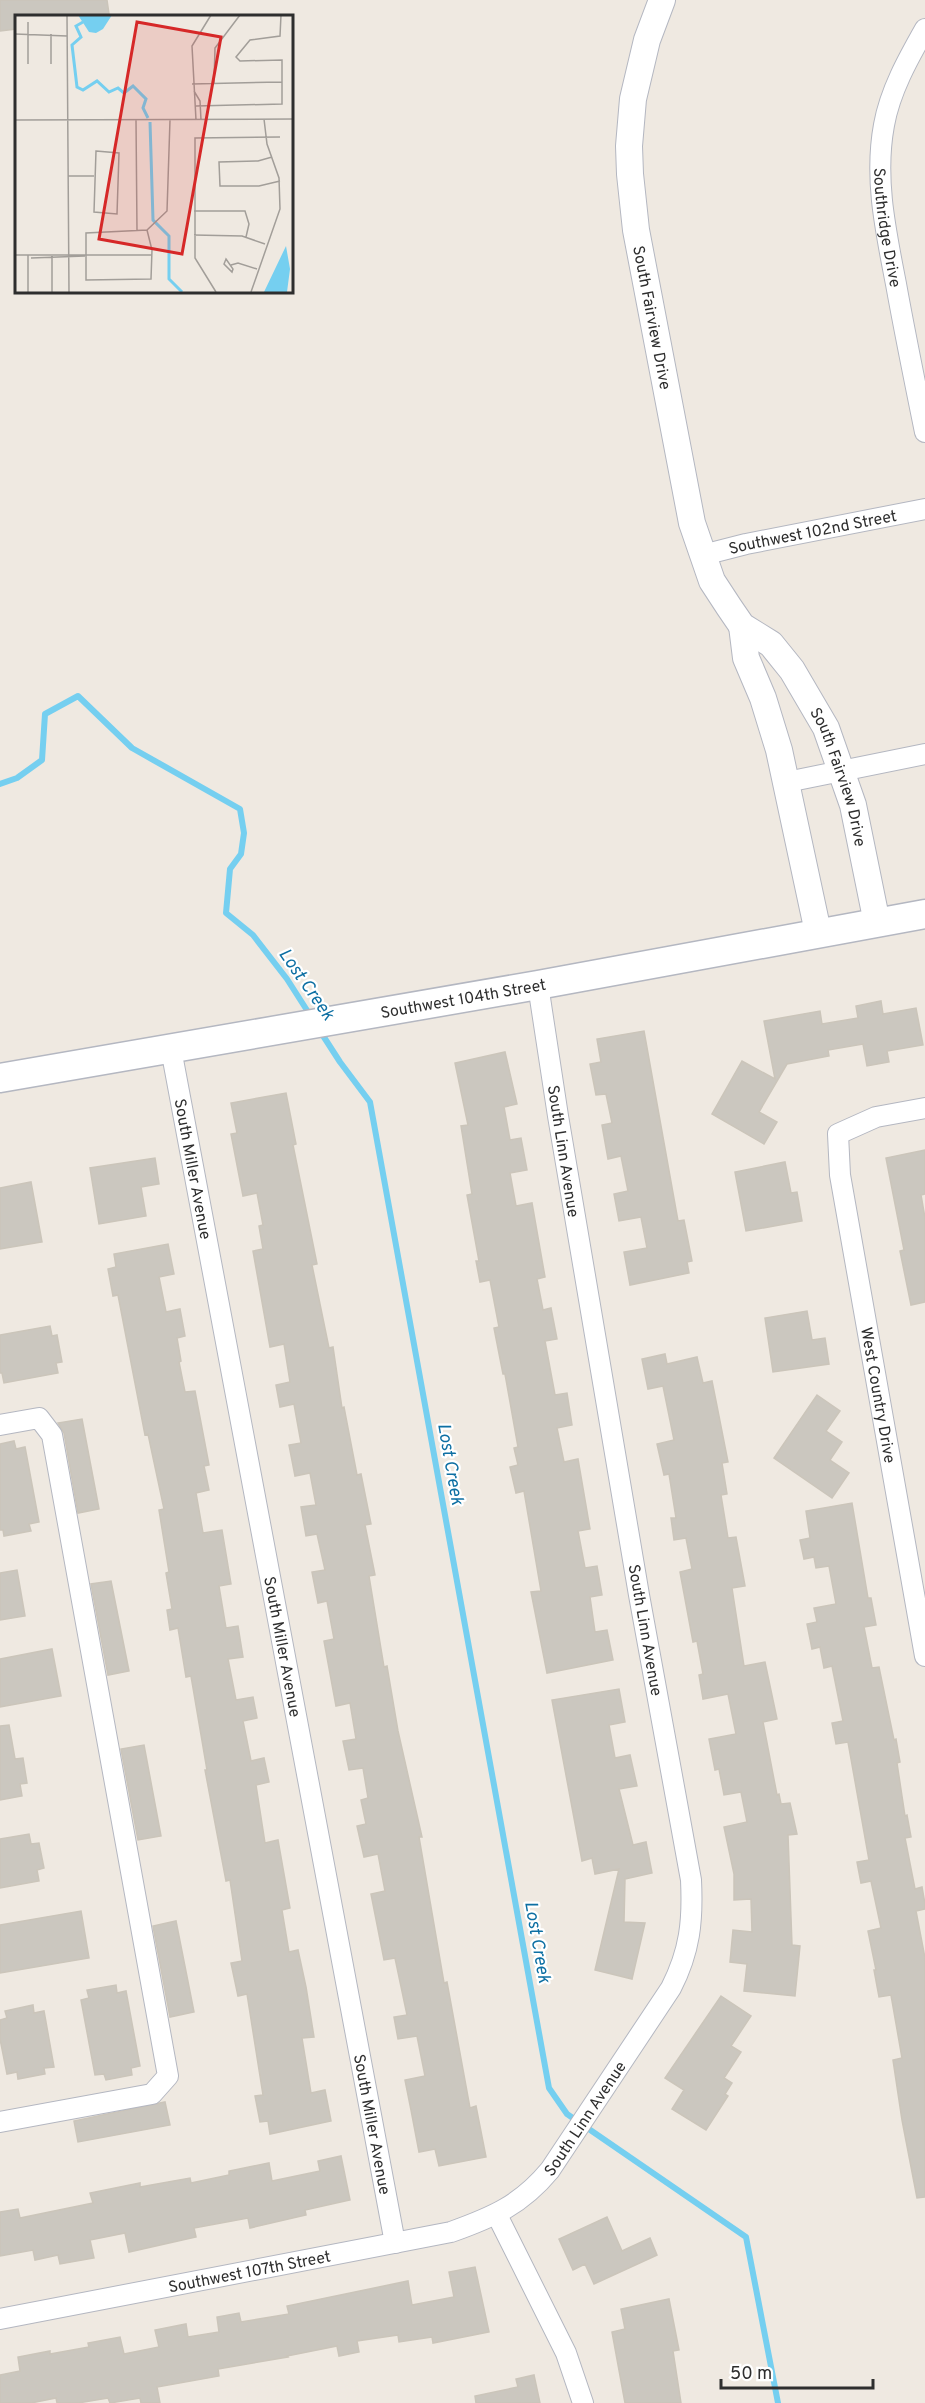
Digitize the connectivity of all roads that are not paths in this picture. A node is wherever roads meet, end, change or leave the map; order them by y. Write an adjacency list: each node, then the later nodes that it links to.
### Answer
1 (662, 0): 5 (street, South Fairview Drive)
2 (925, 29): 3 (street, Southridge Drive)
3 (925, 432)
4 (925, 509): 5 (street, Southwest 102nd Street)
5 (703, 555): 6 (street, South Fairview Drive)
6 (742, 626): 8 (street, South Fairview Drive); 9 (street, South Fairview Drive)
7 (925, 754): 8 (street)
8 (842, 770): 9 (street); 11 (street, South Fairview Drive)
9 (787, 782): 12 (street, South Fairview Drive)
10 (925, 914): 11 (main road, Southwest 104th Street)
11 (877, 923): 12 (main road, Southwest 104th Street)
12 (818, 932): 13 (main road, Southwest 104th Street)
13 (538, 985): 14 (main road, Southwest 104th Street); 20 (street, South Linn Avenue)
14 (171, 1049): 15 (main road, Southwest 104th Street); 21 (street, South Miller Avenue)
15 (0, 1078)
16 (925, 1108): 18 (street, West Country Drive)
17 (0, 1425): 19 (street)
18 (925, 1656)
19 (0, 2122)
20 (497, 2215): 21 (street, Southwest 107th Street); 23 (street)
21 (395, 2243): 22 (street, Southwest 107th Street)
22 (0, 2319)
23 (583, 2403)

